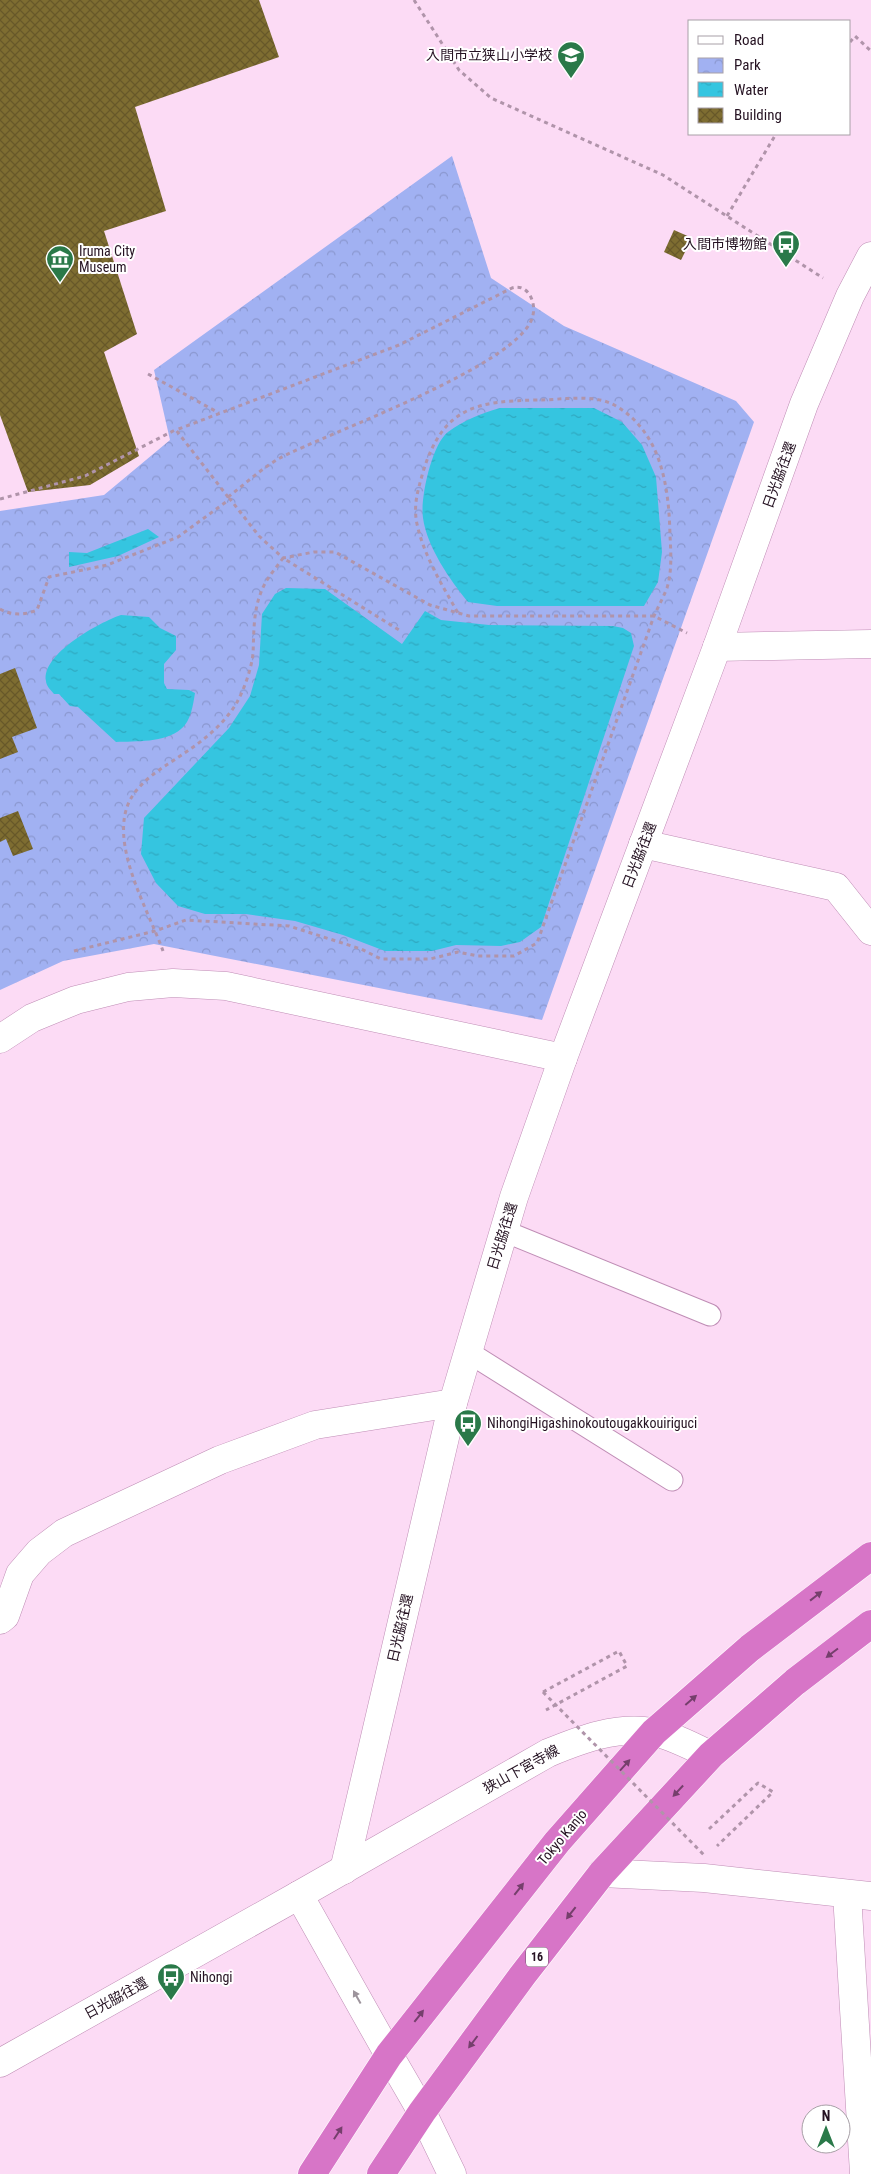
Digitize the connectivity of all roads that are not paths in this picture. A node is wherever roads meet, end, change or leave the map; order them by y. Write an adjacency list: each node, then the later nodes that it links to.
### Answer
1 (871, 256): 2 (street, 日光脇往還)
2 (860, 287): 4 (street, 日光脇往還)
3 (871, 644): 4 (street)
4 (717, 647): 5 (street, 日光脇往還)
5 (643, 844): 6 (street); 8 (street, 日光脇往還)
6 (871, 931)
7 (0, 1039): 8 (street)
8 (563, 1058): 9 (street, 日光脇往還)
9 (504, 1231): 10 (lane); 11 (street, 日光脇往還)
10 (710, 1315)
11 (468, 1352): 12 (street, 日光脇往還); 13 (lane)
12 (453, 1403): 15 (street); 19 (street, 日光脇往還)
13 (672, 1480)
14 (871, 1556): 17 (highway, Tokyo Kanjo, one-way to 14)
15 (0, 1620)
16 (871, 1624): 18 (highway, 16, one-way to 18)
17 (654, 1732): 18 (street, 狭山下宮寺線); 19 (street, 狭山下宮寺線); 23 (highway, Tokyo Kanjo, one-way to 17)
18 (711, 1755): 20 (highway, 16, one-way to 20)
19 (344, 1870): 22 (street, 日光脇往還)
20 (602, 1873): 21 (street); 25 (highway, 16, one-way to 25)
21 (859, 1895): 26 (street)
22 (299, 1896): 23 (street, one-way to 22); 24 (street, 日光脇往還)
23 (389, 2055): 25 (street); 27 (highway, Tokyo Kanjo, one-way to 23)
24 (0, 2063)
25 (422, 2112): 28 (highway, 16); 29 (street)
26 (864, 2173)
27 (312, 2174)
28 (382, 2174)
29 (452, 2174)

